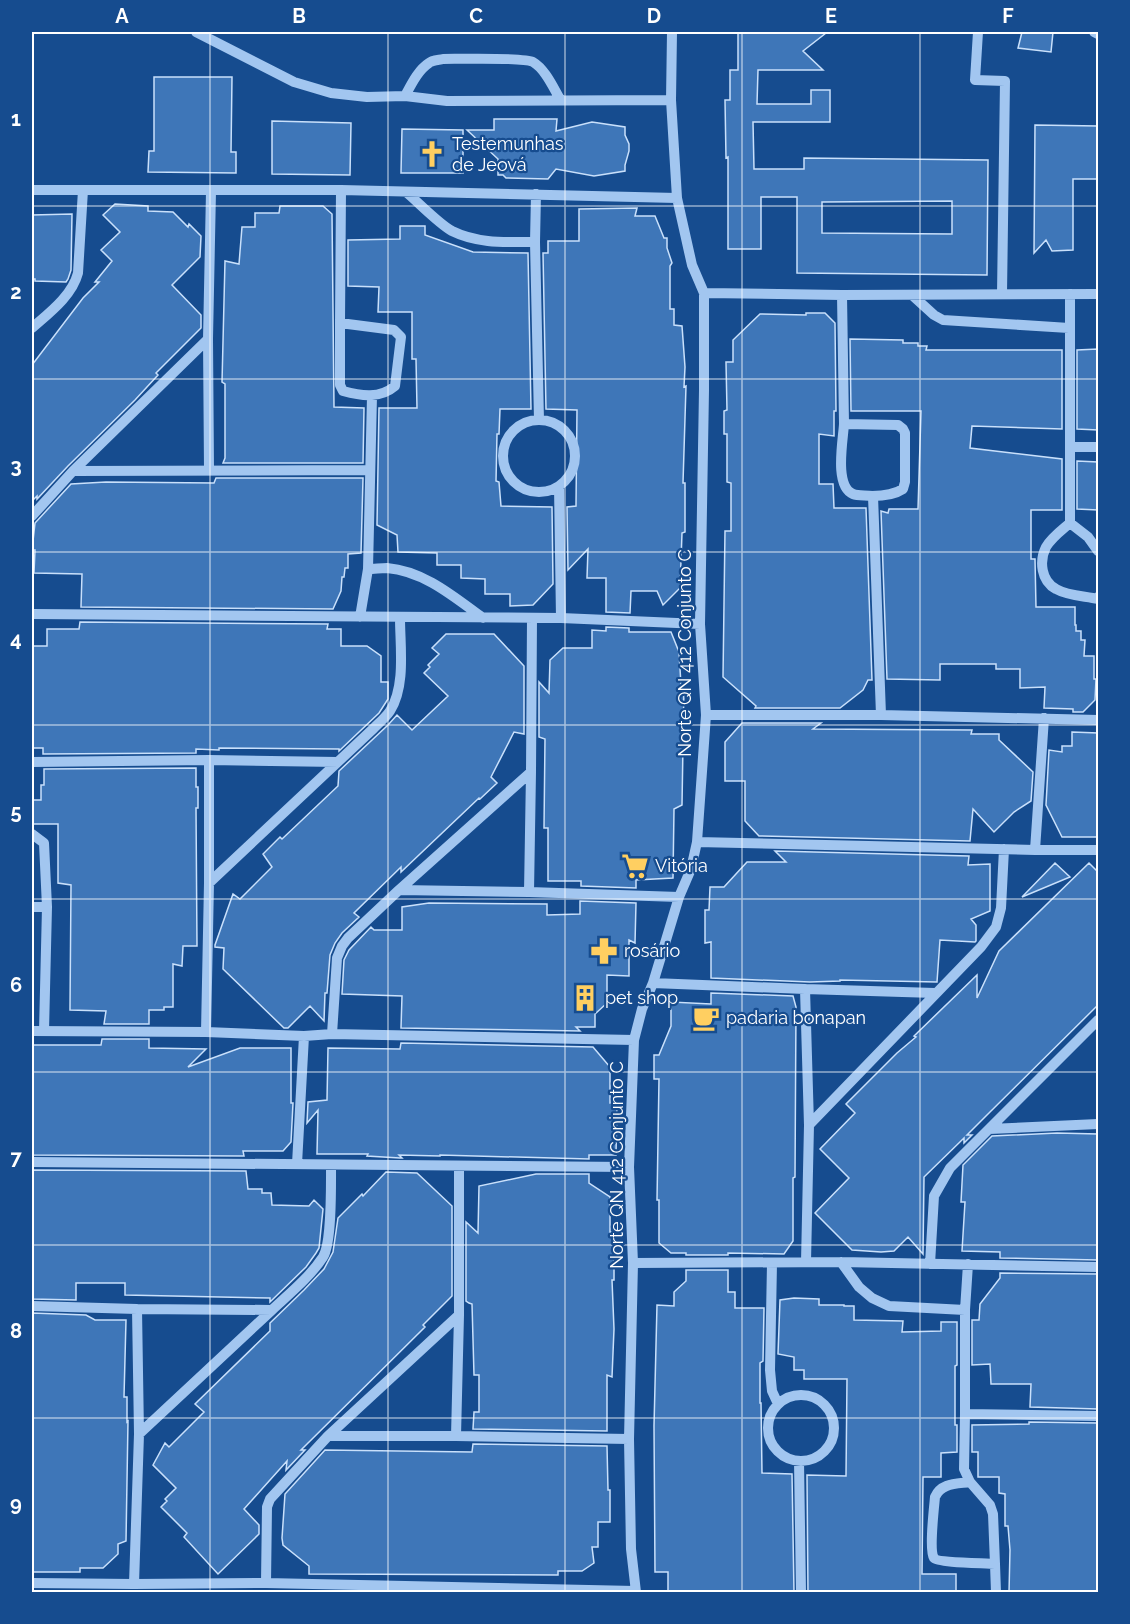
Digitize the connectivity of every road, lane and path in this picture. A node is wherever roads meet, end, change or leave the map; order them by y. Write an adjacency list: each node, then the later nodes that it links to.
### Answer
1 (196, 32): 6 (street)
2 (672, 32): 8 (street, Norte QN 412 Conjunto C)
3 (978, 32): 18 (street)
4 (1094, 32): 5 (street)
5 (1098, 34)
6 (405, 96): 7 (street); 7 (street)
7 (560, 99): 8 (street)
8 (671, 100): 15 (street, Norte QN 412 Conjunto C)
9 (32, 190): 10 (street)
10 (83, 190): 12 (street); 24 (street)
11 (341, 190): 12 (street); 13 (street); 23 (street)
12 (211, 191): 26 (street)
13 (406, 192): 14 (street); 16 (street)
14 (536, 194): 15 (street); 16 (street)
15 (677, 198): 17 (street, Norte QN 412 Conjunto C)
16 (535, 242): 28 (street)
17 (704, 293): 21 (street); 48 (street, Norte QN 412 Conjunto C)
18 (1002, 294): 19 (street); 22 (street)
19 (1070, 294): 20 (street); 25 (street)
20 (1098, 294)
21 (842, 295): 22 (street); 29 (street)
22 (912, 295): 25 (street)
23 (340, 323): 27 (street); 27 (street)
24 (32, 328)
25 (1069, 328): 30 (street)
26 (208, 339): 32 (street); 34 (street)
27 (372, 396): 33 (street)
28 (539, 420): 35 (street); 35 (street)
29 (844, 424): 36 (street); 36 (street)
30 (1070, 447): 31 (street); 38 (street)
31 (1098, 447)
32 (209, 470): 33 (street); 34 (street)
33 (370, 470): 40 (street)
34 (73, 471): 37 (street)
35 (559, 486): 47 (street)
36 (873, 496): 50 (street)
37 (32, 516)
38 (1070, 522): 39 (street); 41 (street)
39 (1098, 551)
40 (368, 569): 43 (street); 45 (street)
41 (1098, 600)
42 (32, 614): 43 (street)
43 (360, 617): 44 (street)
44 (400, 618): 45 (street); 55 (street)
45 (483, 618): 46 (street)
46 (532, 618): 47 (street); 56 (street)
47 (561, 618): 48 (street)
48 (700, 624): 49 (street, Norte QN 412 Conjunto C)
49 (706, 715): 50 (street); 58 (street, Norte QN 412 Conjunto C)
50 (881, 715): 51 (street)
51 (1044, 718): 52 (street); 60 (street)
52 (1098, 720)
53 (209, 760): 54 (street); 55 (street); 62 (street)
54 (32, 762)
55 (338, 762): 62 (street)
56 (531, 771): 63 (street); 64 (street)
57 (32, 834): 67 (street)
58 (697, 842): 59 (street); 65 (street, Norte QN 412 Conjunto C)
59 (1004, 849): 60 (street); 70 (street)
60 (1035, 850): 61 (street)
61 (1098, 850)
62 (209, 883): 74 (street)
63 (399, 890): 64 (street); 75 (street)
64 (529, 891): 65 (street)
65 (679, 897): 68 (street, Norte QN 412 Conjunto C)
66 (32, 907): 67 (street)
67 (47, 907): 73 (street)
68 (653, 983): 69 (street); 77 (street, Norte QN 412 Conjunto C)
69 (805, 989): 70 (street); 79 (street)
70 (935, 993): 79 (street)
71 (1098, 1020): 80 (street)
72 (32, 1031): 73 (street)
73 (44, 1031): 74 (street)
74 (206, 1032): 76 (street)
75 (332, 1034): 76 (street); 77 (street)
76 (304, 1036): 82 (street)
77 (634, 1040): 85 (street, Norte QN 412 Conjunto C)
78 (1098, 1124): 80 (street)
79 (809, 1125): 89 (street)
80 (989, 1129): 90 (street)
81 (32, 1162): 82 (street)
82 (297, 1164): 83 (street)
83 (331, 1165): 84 (street); 95 (street)
84 (459, 1166): 85 (street); 97 (street)
85 (629, 1167): 87 (street, Norte QN 412 Conjunto C)
86 (840, 1262): 89 (street); 90 (street); 96 (street)
87 (633, 1263): 88 (street); 104 (street, Norte QN 412 Conjunto C)
88 (772, 1263): 89 (street); 98 (street)
89 (806, 1263)
90 (930, 1264): 91 (street)
91 (968, 1264): 92 (street); 96 (street)
92 (1098, 1267)
93 (32, 1306): 94 (street)
94 (137, 1309): 95 (street); 101 (street)
95 (272, 1310): 101 (street)
96 (964, 1310): 99 (street)
97 (459, 1315): 102 (street); 103 (street)
98 (778, 1404): 105 (street); 105 (street)
99 (964, 1414): 100 (street); 106 (street)
100 (1098, 1416)
101 (139, 1434): 110 (street)
102 (328, 1436): 103 (street); 109 (street)
103 (456, 1436): 104 (street)
104 (629, 1439): 111 (street, Norte QN 412 Conjunto C)
105 (799, 1461): 112 (street)
106 (970, 1482): 107 (street); 107 (street)
107 (995, 1564): 113 (street)
108 (32, 1583): 110 (street)
109 (266, 1583): 110 (street); 111 (street)
110 (134, 1584)
111 (635, 1592)
112 (801, 1593)
113 (996, 1593)

